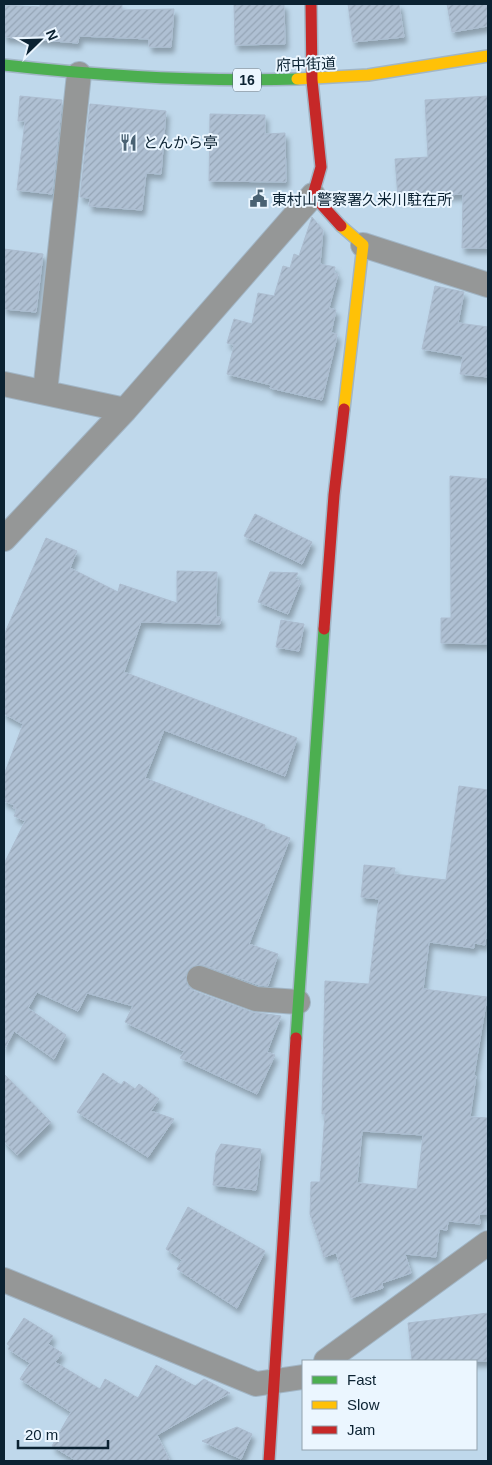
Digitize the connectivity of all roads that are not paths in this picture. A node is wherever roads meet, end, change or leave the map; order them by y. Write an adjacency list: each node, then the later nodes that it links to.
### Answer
1 (311, 4): 5 (street)
2 (488, 56): 5 (street, 府中街道 / 16)
3 (4, 65): 4 (street, 府中街道 / 16)
4 (79, 74): 5 (street, 府中街道 / 16); 10 (street)
5 (312, 80): 6 (street)
6 (313, 195): 7 (street); 11 (street)
7 (363, 245): 8 (street); 14 (street)
8 (488, 285)
9 (4, 384): 10 (street)
10 (46, 392): 11 (street)
11 (125, 410): 12 (street)
12 (4, 539)
13 (199, 978): 14 (street)
14 (298, 1002): 19 (street)
15 (488, 1244): 17 (street)
16 (4, 1280): 19 (street)
17 (327, 1360)
18 (302, 1377): 19 (street)
19 (275, 1382): 20 (street)
20 (269, 1461)

